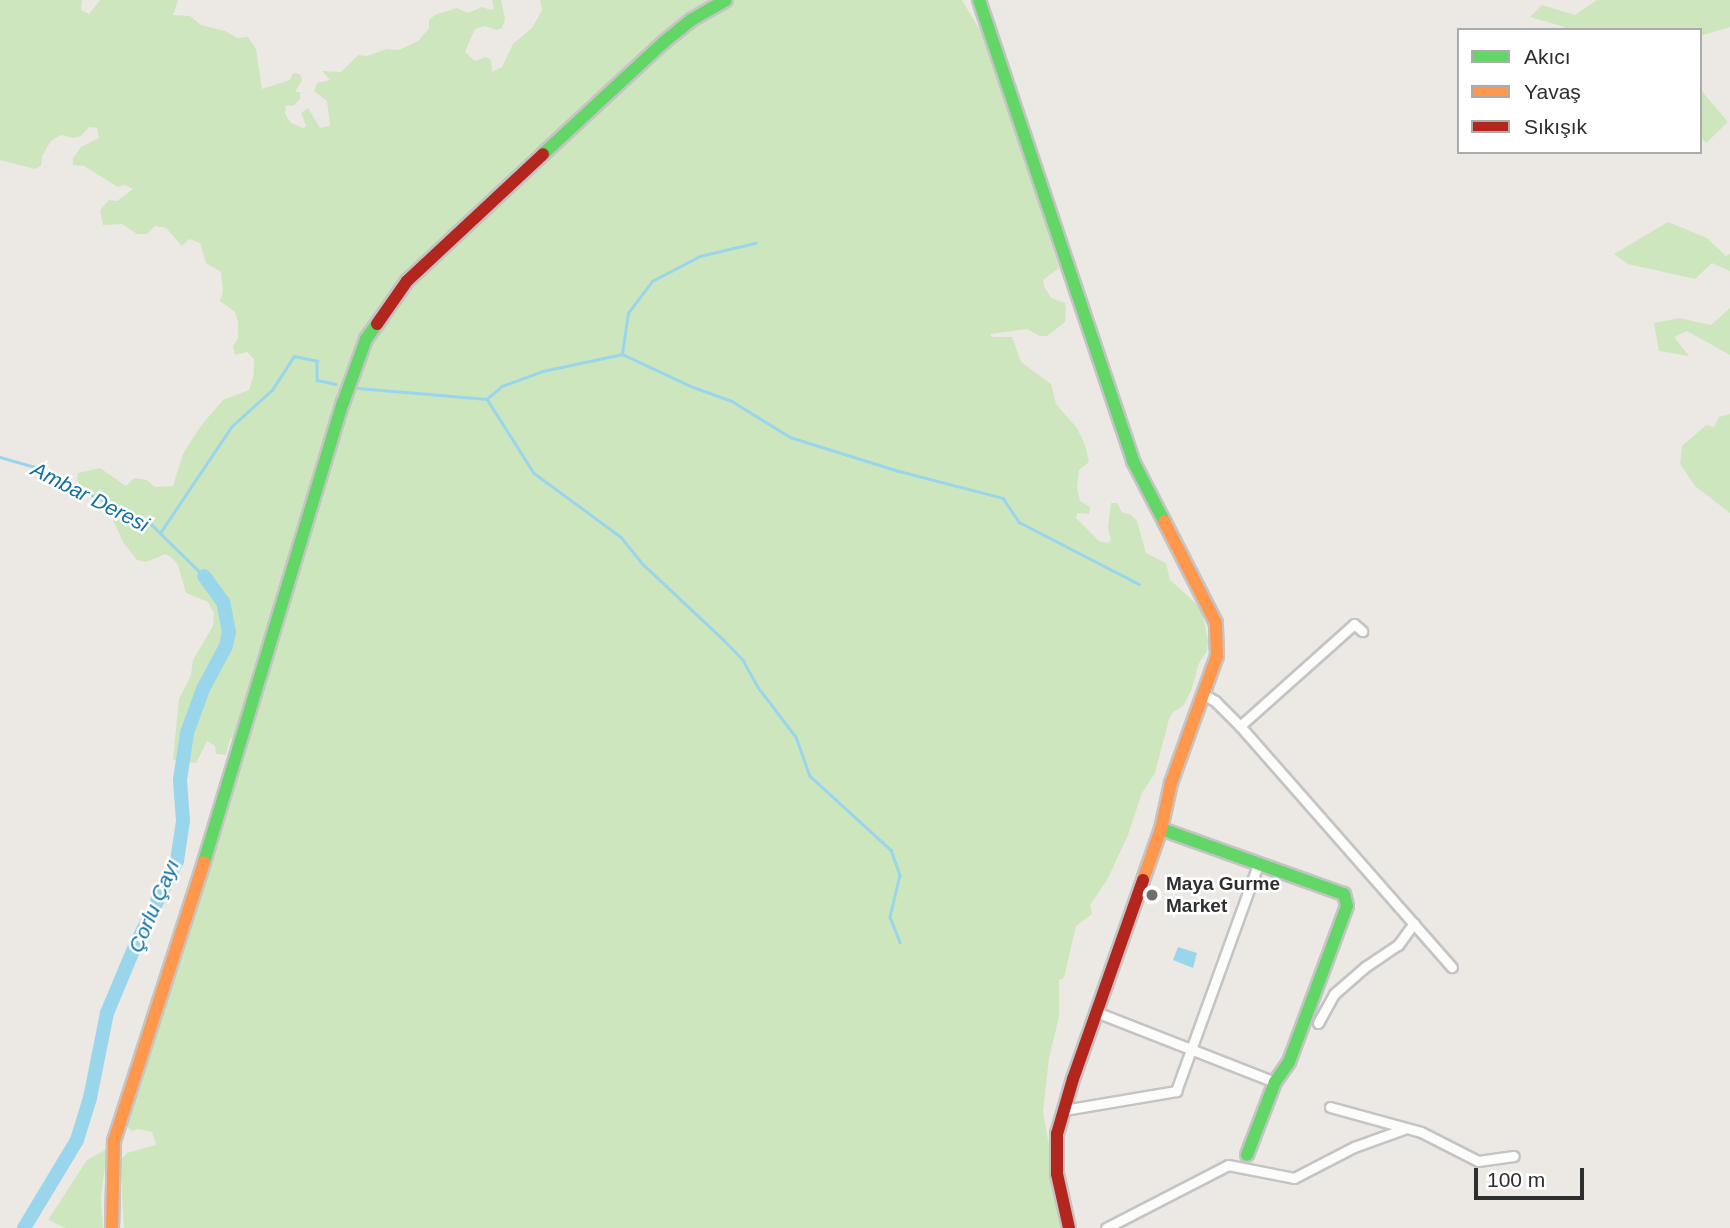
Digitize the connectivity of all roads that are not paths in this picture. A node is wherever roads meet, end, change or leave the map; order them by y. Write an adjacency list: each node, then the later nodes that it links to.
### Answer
1 (726, 0): 19 (street)
2 (979, 0): 4 (street)
3 (1362, 631): 5 (street)
4 (1203, 694): 5 (street); 6 (street)
5 (1240, 726): 8 (street)
6 (1161, 830): 7 (street); 10 (street)
7 (1258, 864): 12 (street); 13 (street)
8 (1414, 923): 9 (street); 11 (street)
9 (1452, 967)
10 (1096, 1012): 12 (street); 15 (street)
11 (1318, 1023)
12 (1191, 1048): 13 (street); 15 (street)
13 (1275, 1082): 17 (street)
14 (1330, 1107): 16 (street)
15 (1064, 1110): 20 (street)
16 (1404, 1129): 18 (street); 21 (street)
17 (1247, 1155)
18 (1514, 1156)
19 (112, 1228)
20 (1069, 1228)
21 (1106, 1228)

